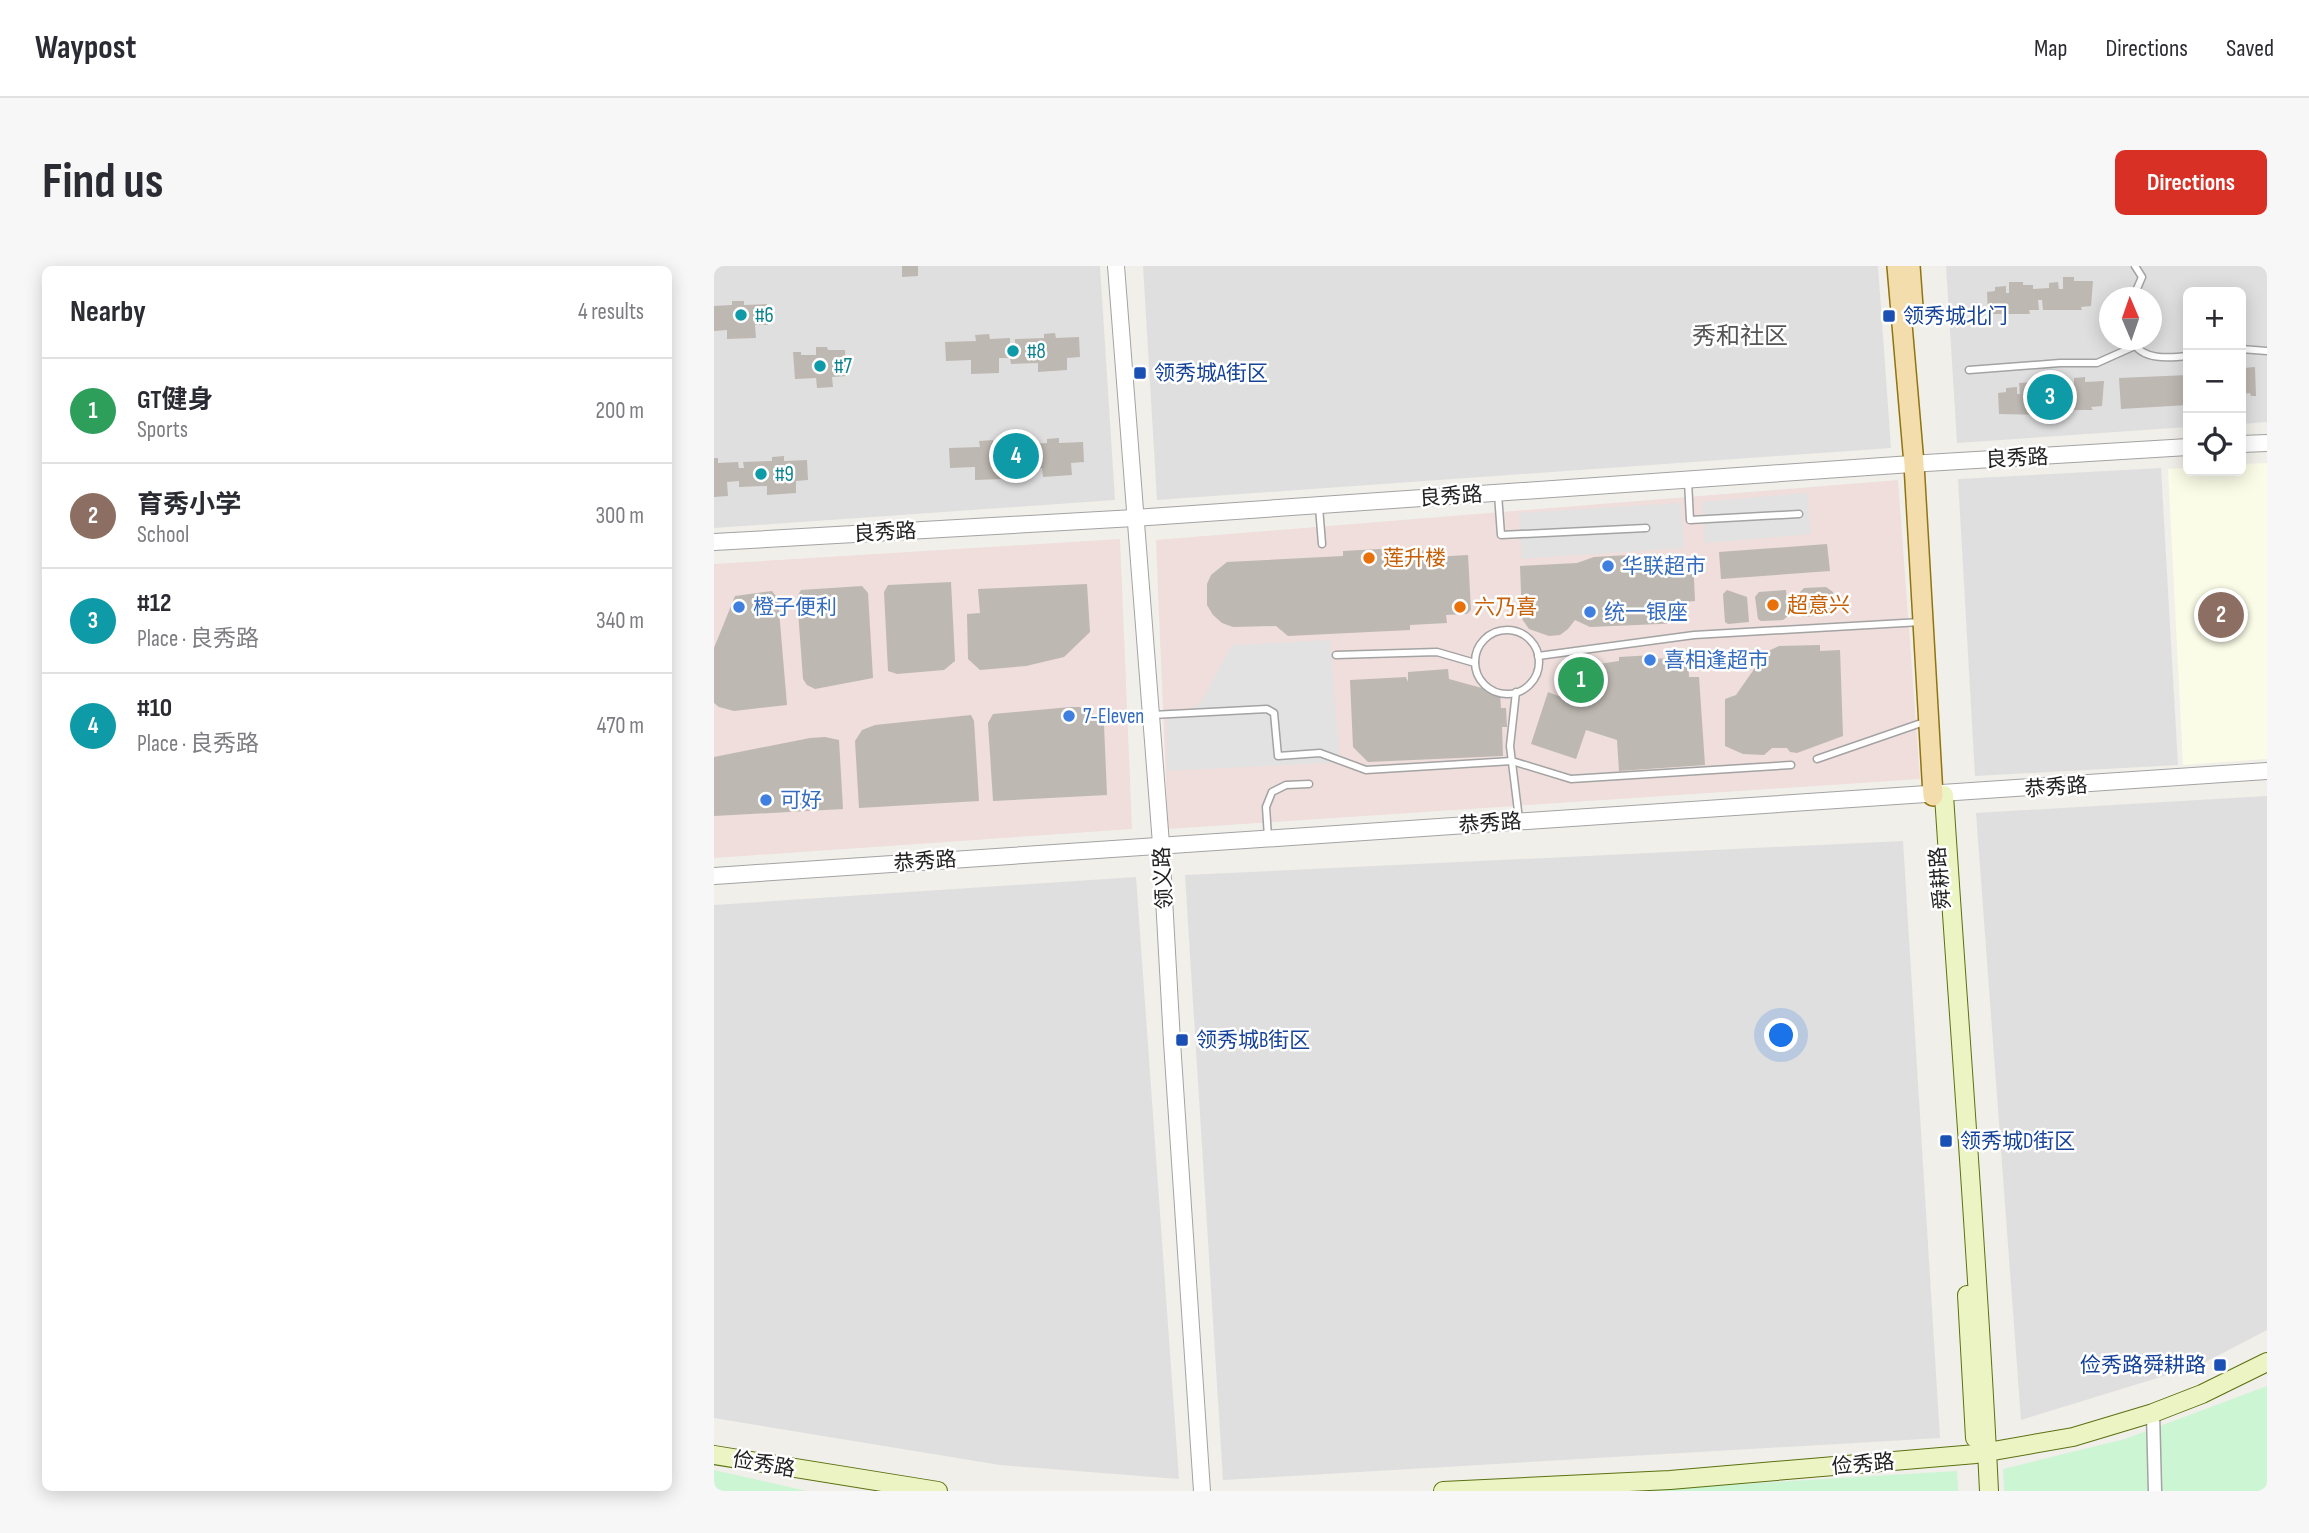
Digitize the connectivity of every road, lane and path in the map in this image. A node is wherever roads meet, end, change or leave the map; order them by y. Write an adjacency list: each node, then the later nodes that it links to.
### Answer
1 (1116, 266): 20 (street, 领义路)
2 (1897, 266): 15 (main road, 舜耕路)
3 (1910, 266): 15 (main road, 舜耕路)
4 (2135, 266): 5 (lane)
5 (2138, 287)
6 (2246, 349): 9 (lane)
7 (2120, 350): 11 (lane)
8 (2141, 350): 10 (lane)
9 (2267, 351)
10 (2183, 356)
11 (1969, 370)
12 (2267, 443): 13 (street)
13 (2246, 444)
14 (2183, 447): 15 (street, 良秀路)
15 (1920, 463): 16 (street, 良秀路); 24 (main road, 舜耕路); 36 (main road, 舜耕路)
16 (1688, 479): 17 (street, 良秀路); 19 (lane)
17 (1497, 492): 18 (street, 良秀路); 21 (lane)
18 (1319, 505): 20 (street, 良秀路); 23 (lane)
19 (1800, 514)
20 (1134, 518): 22 (street, 良秀路); 29 (street, 领义路)
21 (1646, 527)
22 (714, 542)
23 (1322, 544)
24 (1923, 622): 26 (lane); 30 (main road, 舜耕路)
25 (1336, 655): 27 (lane)
26 (1538, 656): 27 (lane); 28 (lane)
27 (1475, 663): 28 (lane)
28 (1516, 692): 32 (lane)
29 (1150, 715): 32 (lane); 39 (street, 领义路)
30 (1929, 720): 31 (lane); 36 (main road, 舜耕路)
31 (1817, 759)
32 (1512, 761): 33 (lane); 37 (lane)
33 (1791, 765)
34 (2267, 771): 36 (street, 恭秀路)
35 (1309, 784): 38 (lane)
36 (1939, 795): 37 (street, 恭秀路); 43 (main road, 舜耕路)
37 (1519, 821): 38 (street, 恭秀路)
38 (1268, 837): 39 (street, 恭秀路)
39 (1161, 844): 40 (street, 恭秀路); 46 (street, 领义路)
40 (714, 876)
41 (2267, 1362): 42 (main road, 俭秀路)
42 (2153, 1413): 43 (main road, 俭秀路); 50 (street)
43 (1982, 1453): 47 (main road, 俭秀路); 48 (main road, 舜耕路); 49 (main road, 舜耕路)
44 (714, 1455): 45 (main road, 俭秀路)
45 (938, 1491)
46 (1202, 1491)
47 (1443, 1491)
48 (1978, 1491)
49 (1989, 1491)
50 (2155, 1491)

